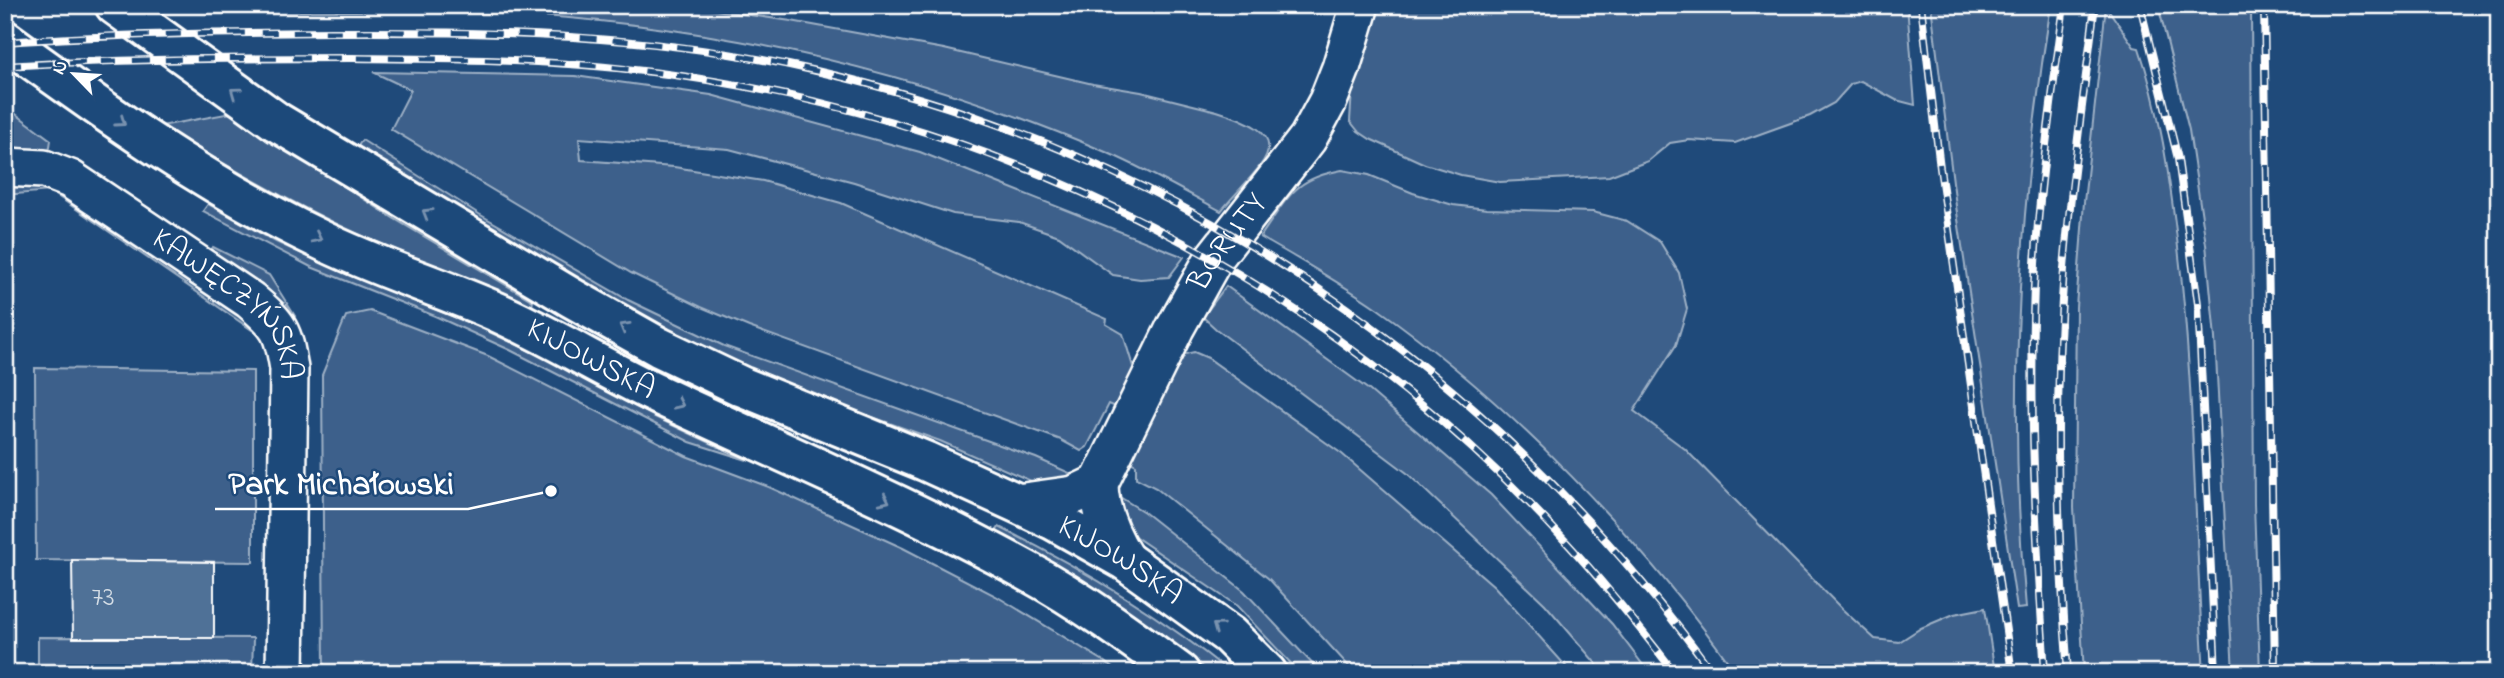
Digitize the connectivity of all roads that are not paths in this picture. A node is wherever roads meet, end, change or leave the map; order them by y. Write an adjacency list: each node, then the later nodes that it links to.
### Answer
1 (115, 5): 6 (street, KIJOWSKA, one-way to 1)
2 (1360, 5): 5 (street, BORUTY)
3 (5, 40): 9 (street, KIJOWSKA, one-way to 9)
4 (5, 166): 8 (street, KAWĘCZYŃSKA)
5 (1100, 483): 6 (street); 7 (street)
6 (1017, 503): 7 (street, KIJOWSKA)
7 (1126, 561): 10 (street, KIJOWSKA, one-way to 7)
8 (285, 673)
9 (1180, 673)
10 (1267, 673)

